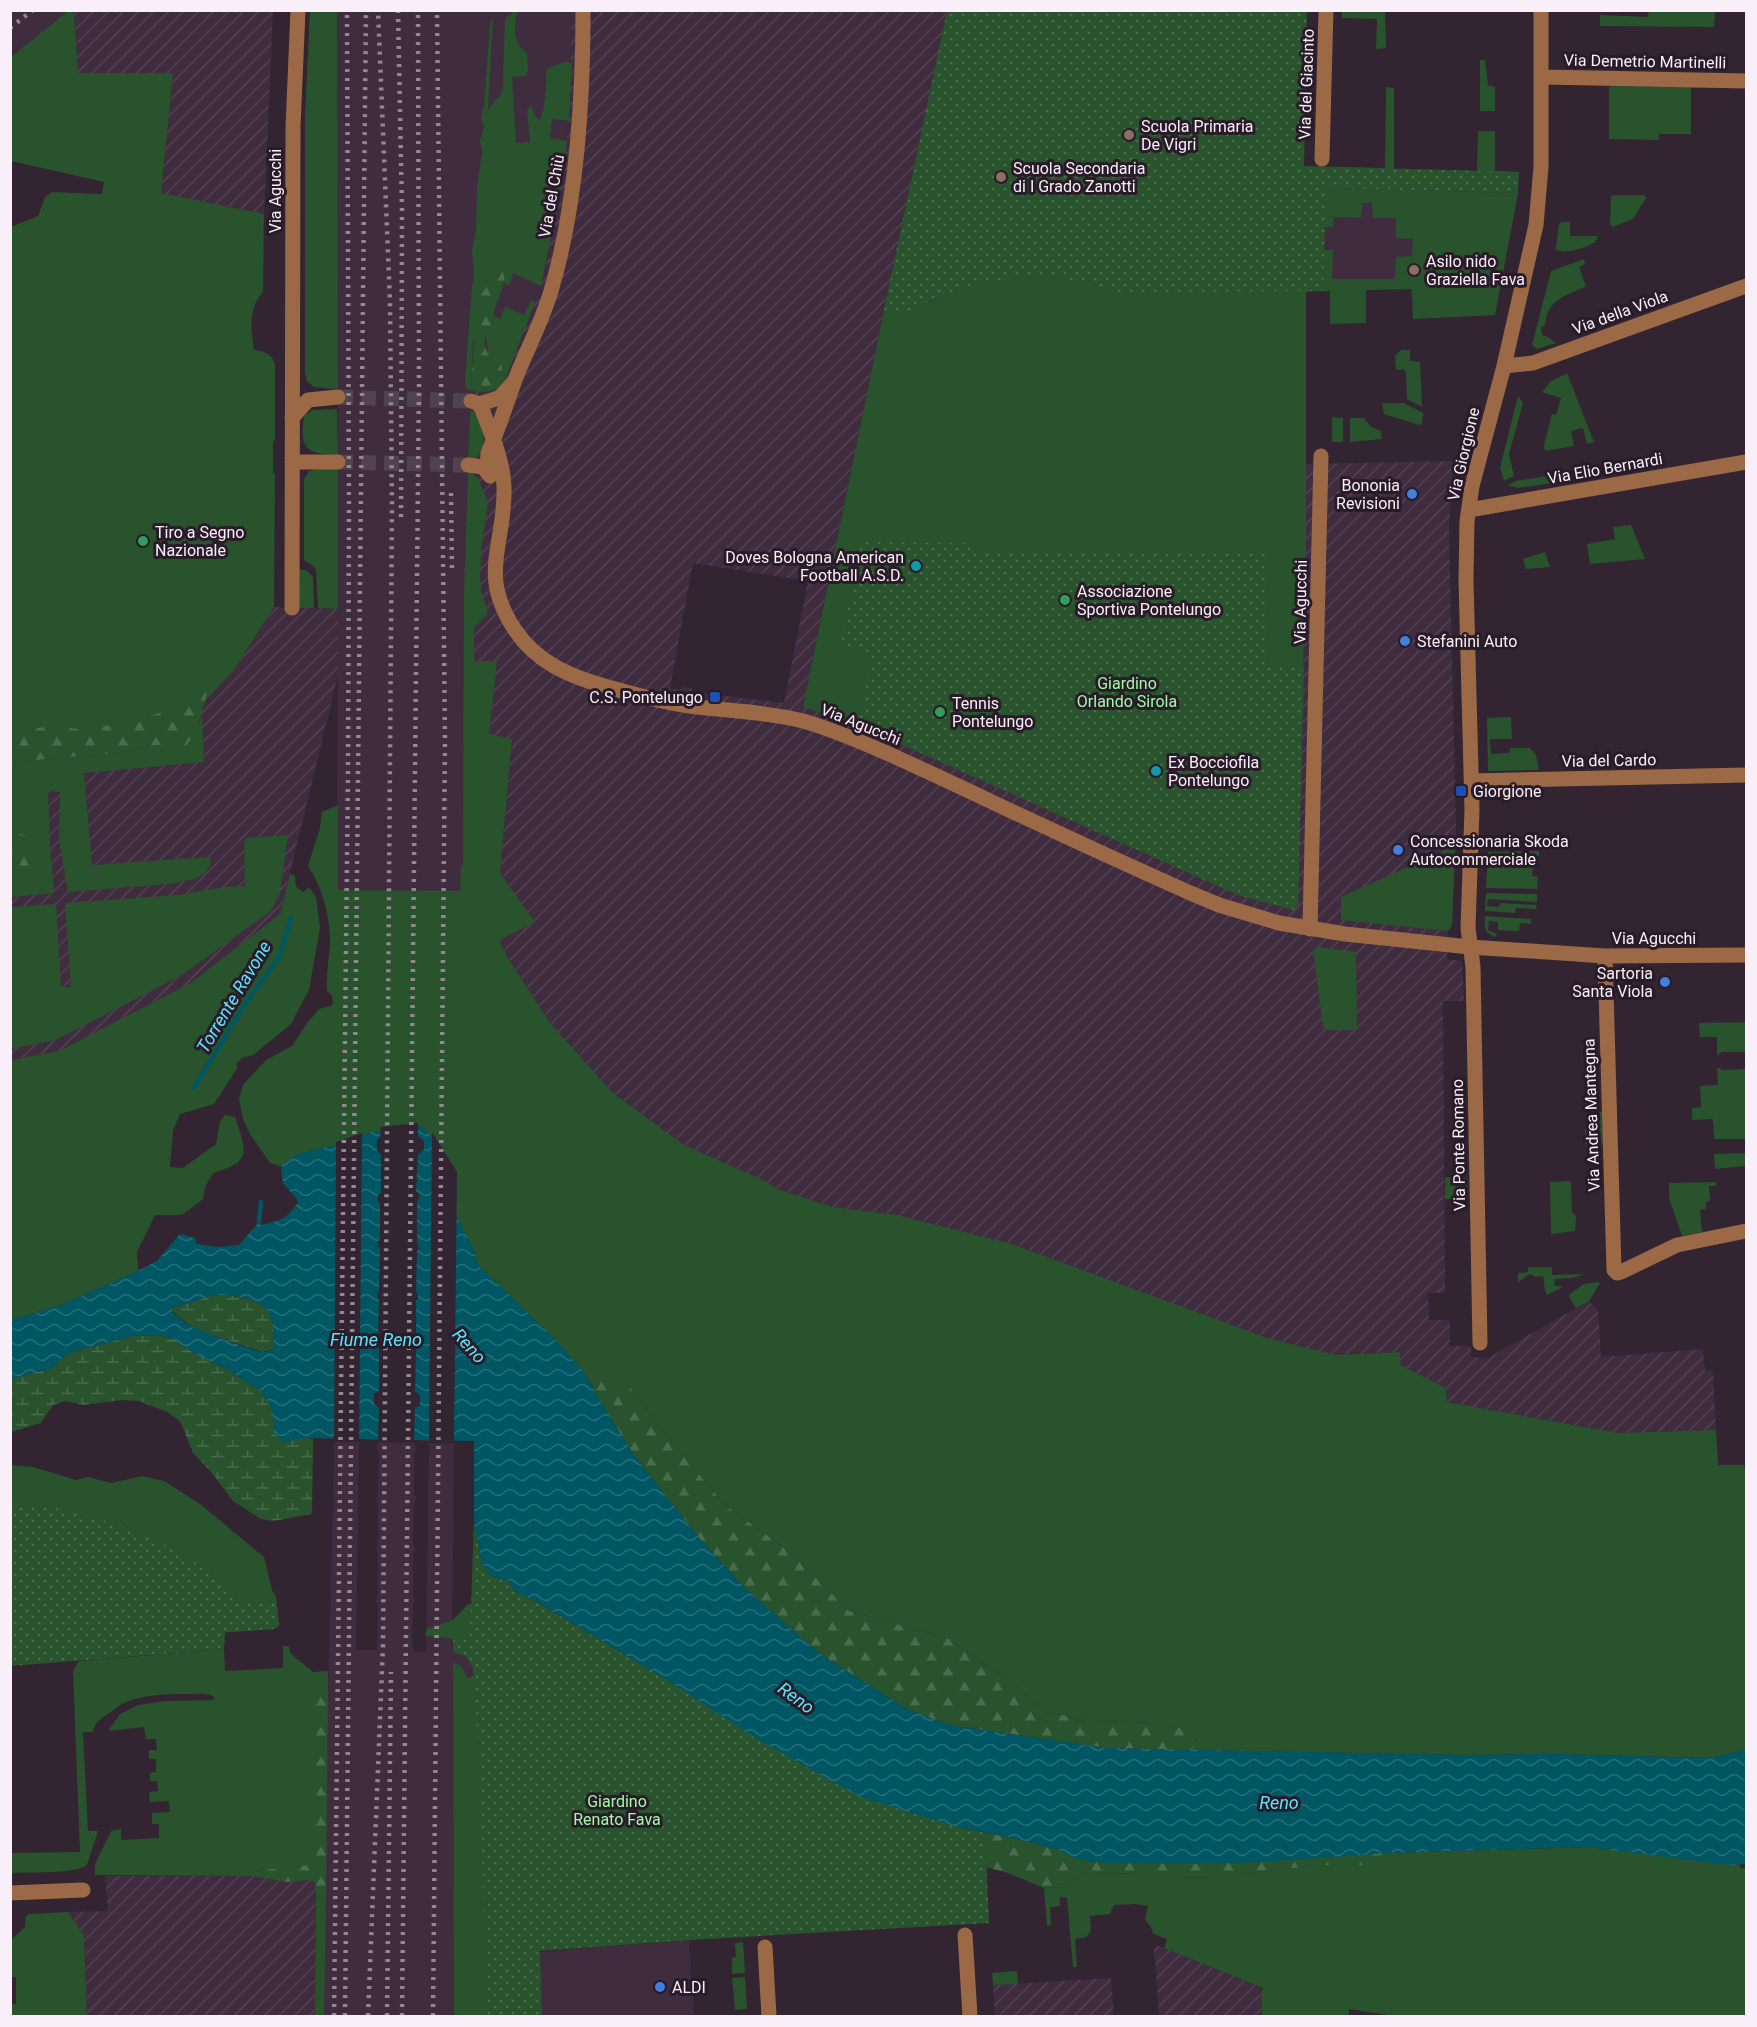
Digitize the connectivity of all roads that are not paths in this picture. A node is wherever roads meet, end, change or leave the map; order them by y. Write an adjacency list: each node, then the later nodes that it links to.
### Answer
1 (298, 10): 10 (street, Via Agucchi)
2 (583, 10): 11 (street, Via del Chiù)
3 (1326, 10): 7 (street, Via del Giacinto)
4 (1541, 10): 5 (street, Via Giorgione)
5 (1542, 77): 6 (street, Via Demetrio Martinelli); 9 (street, Via Giorgione)
6 (1746, 81)
7 (1322, 159)
8 (1746, 286): 9 (street, Via della Viola)
9 (1504, 366): 24 (street, Via Giorgione)
10 (292, 372): 13 (street); 15 (street, Via Agucchi)
11 (515, 380): 14 (street, Via del Chiù); 16 (street, Via del Chiù)
12 (338, 397): 13 (street)
13 (315, 398): 15 (street)
14 (475, 403): 16 (street, Via Agucchi)
15 (292, 418): 18 (street, Via Agucchi)
16 (493, 441): 22 (street); 23 (street, Via Agucchi)
17 (1321, 456): 28 (street, Via Agucchi)
18 (292, 462): 19 (street); 25 (street, Via Agucchi)
19 (338, 462)
20 (1746, 462): 24 (street, Via Elio Bernardi)
21 (468, 465): 22 (street)
22 (487, 471): 23 (street)
23 (504, 506): 28 (street, Via Agucchi)
24 (1469, 510): 27 (street, Via Giorgione)
25 (292, 608)
26 (1746, 775): 27 (street, Via del Cardo)
27 (1472, 781): 29 (street, Via Giorgione)
28 (1310, 929): 29 (street, Via Agucchi)
29 (1470, 947): 31 (street, Via Agucchi); 33 (street, Via Ponte Romano)
30 (1746, 955): 31 (street, Via Agucchi)
31 (1605, 956): 32 (street, Via Andrea Mantegna)
32 (1746, 1231)
33 (1480, 1343)
34 (83, 1890): 35 (street)
35 (10, 1893)
36 (965, 1935): 39 (street)
37 (765, 1947): 38 (street)
38 (769, 2016)
39 (970, 2016)

